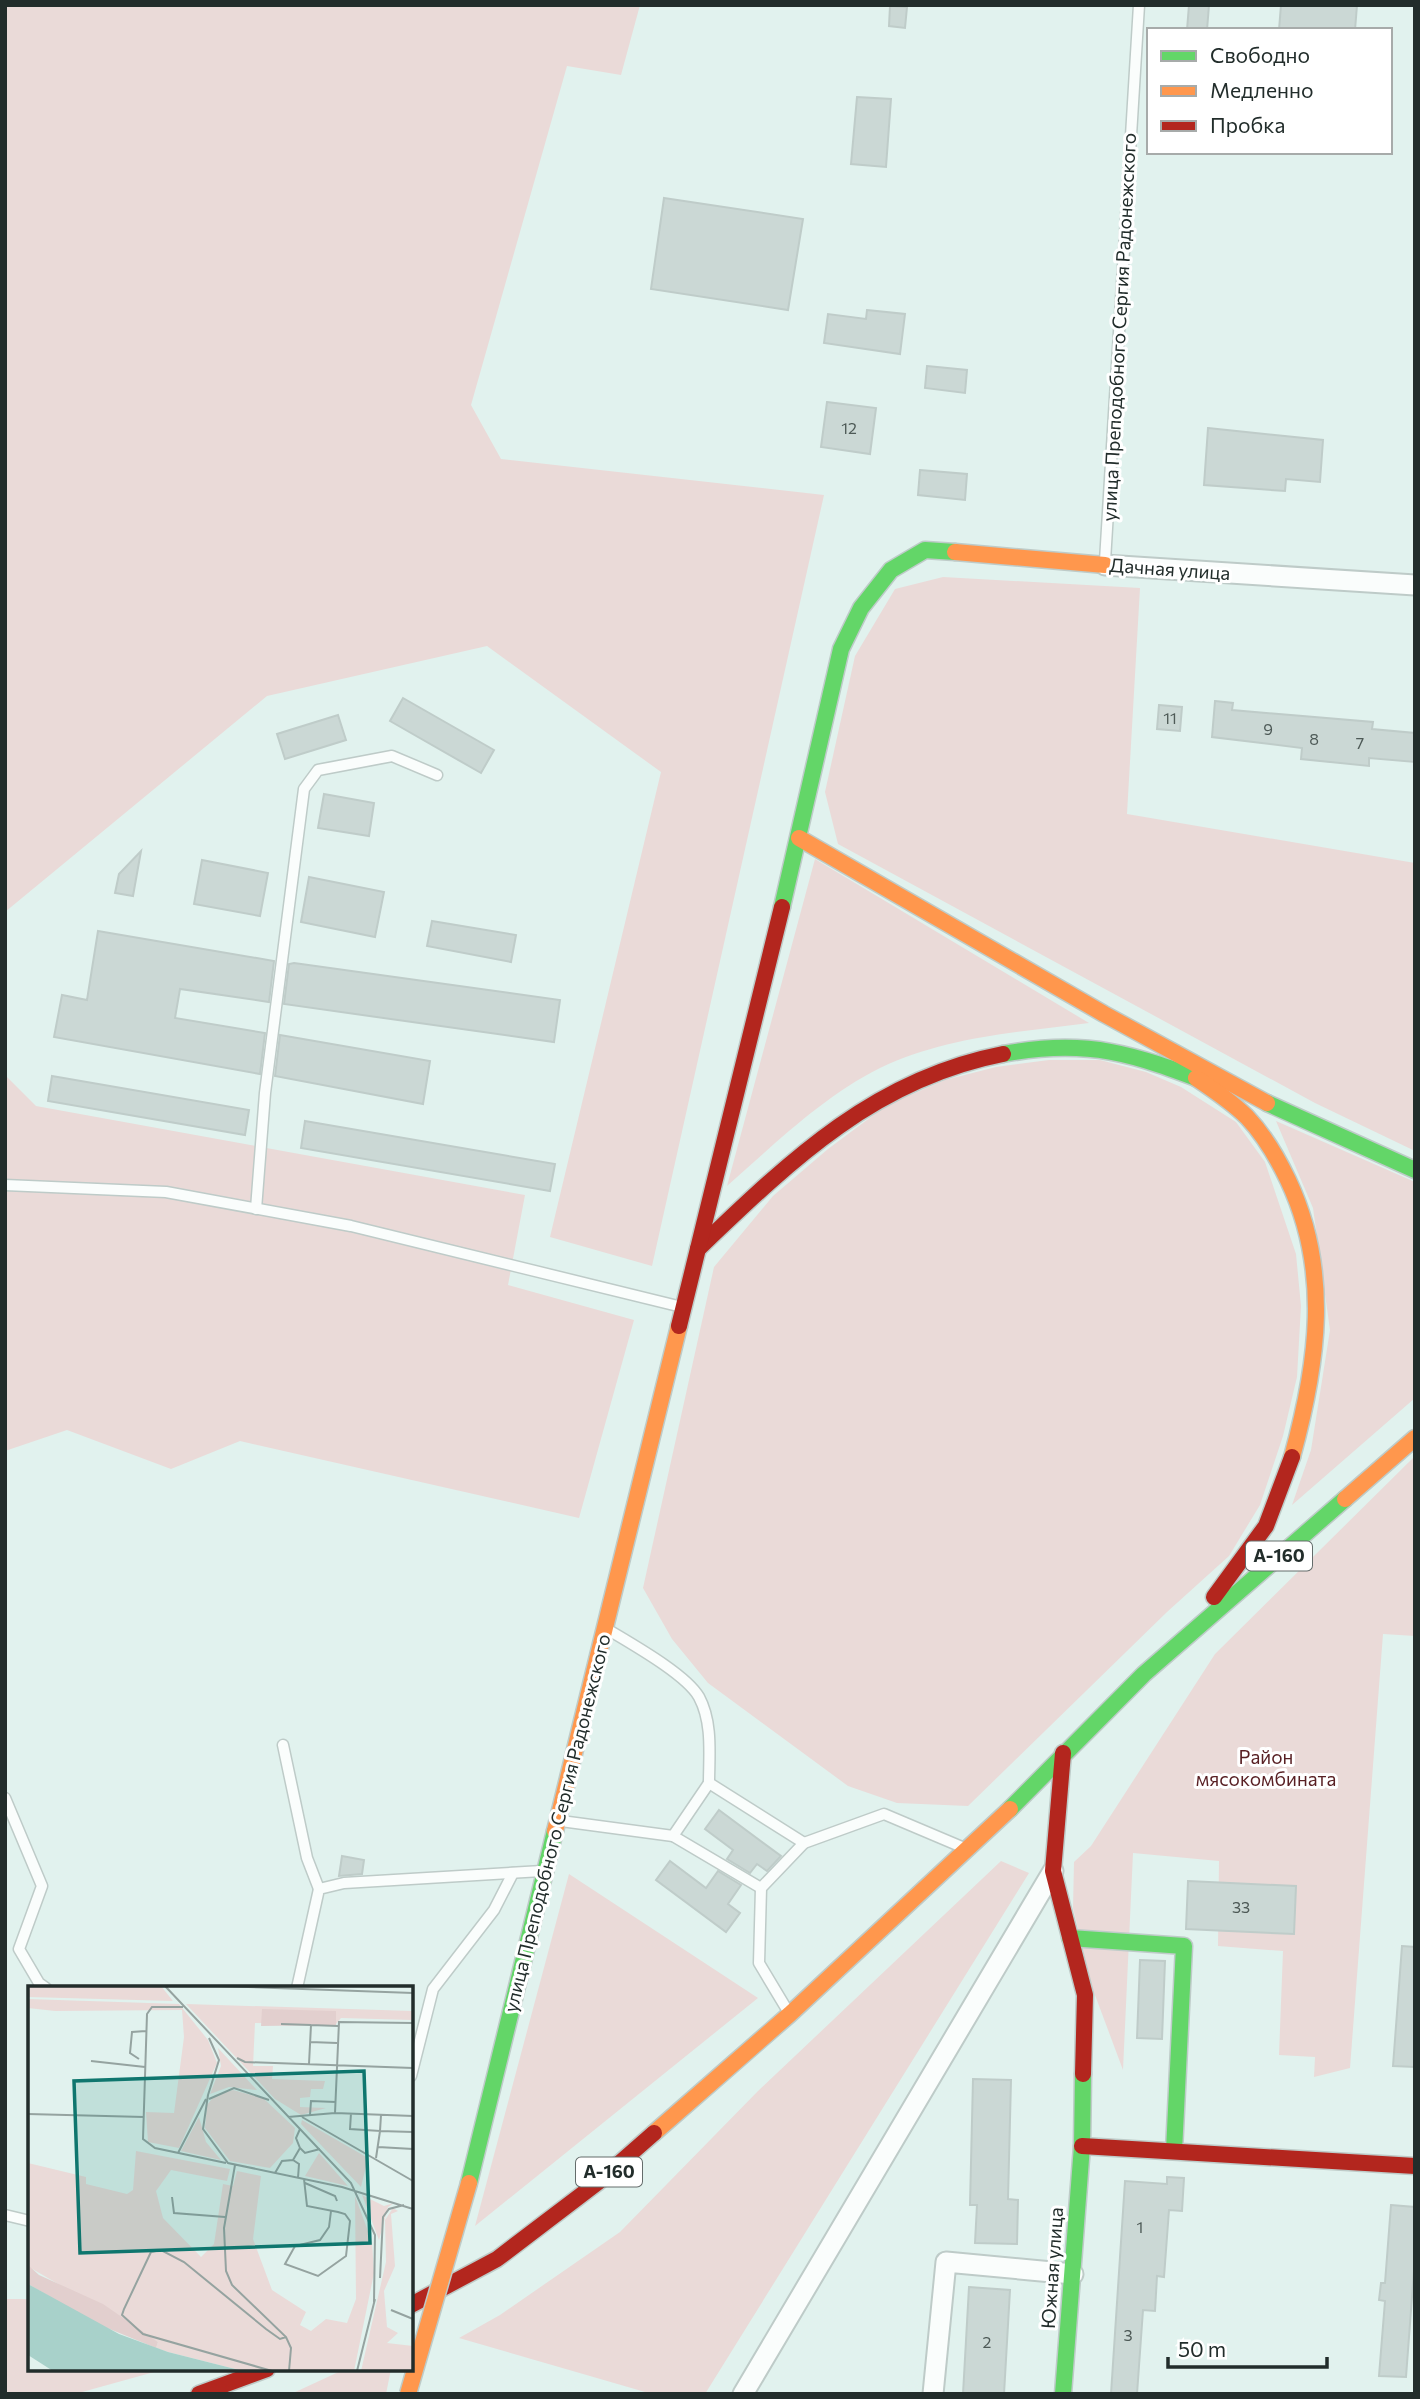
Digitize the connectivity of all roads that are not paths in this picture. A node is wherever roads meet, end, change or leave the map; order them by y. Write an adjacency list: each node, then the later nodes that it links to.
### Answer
1 (1139, 5): 2 (lane, улица Преподобного Сергия Радонежского)
2 (1105, 565): 3 (street, Дачная улица); 5 (main road, Дачная улица)
3 (1415, 585)
4 (437, 775): 12 (lane)
5 (799, 838): 6 (main road); 13 (main road, улица Преподобного Сергия Радонежского)
6 (1104, 1014): 7 (main road); 9 (main road)
7 (1168, 1065): 8 (main road); 13 (main road)
8 (1196, 1078): 9 (main road); 17 (main road)
9 (1267, 1103): 10 (main road)
10 (1415, 1170)
11 (5, 1185): 12 (lane)
12 (256, 1209): 14 (lane)
13 (698, 1250): 14 (main road, улица Преподобного Сергия Радонежского)
14 (682, 1307): 16 (main road, улица Преподобного Сергия Радонежского)
15 (1415, 1438): 17 (main road, А-160)
16 (604, 1628): 20 (lane); 22 (main road, улица Преподобного Сергия Радонежского)
17 (1144, 1674): 19 (main road, А-160)
18 (283, 1745): 30 (lane)
19 (1063, 1754): 25 (main road, А-160); 27 (main road, Южная улица)
20 (709, 1783): 23 (lane); 24 (lane)
21 (5, 1798): 32 (lane)
22 (557, 1821): 23 (lane); 26 (main road, улица Преподобного Сергия Радонежского)
23 (673, 1836): 29 (lane)
24 (804, 1843): 25 (lane); 29 (lane)
25 (969, 1850): 34 (main road, А-160)
26 (545, 1871): 28 (lane); 45 (main road, улица Преподобного Сергия Радонежского, bridge)
27 (1053, 1871): 31 (main road, Южная улица); 46 (street)
28 (513, 1873): 30 (lane); 35 (lane)
29 (761, 1888): 34 (lane)
30 (319, 1889): 33 (lane)
31 (1070, 1938): 36 (main road, Южная улица); 37 (main road)
32 (43, 1986)
33 (297, 1986)
34 (790, 2014): 42 (main road, А-160)
35 (413, 2069)
36 (1082, 2146): 37 (main road); 41 (main road, Южная улица)
37 (1174, 2151): 38 (main road)
38 (1415, 2166)
39 (5, 2215): 40 (lane)
40 (28, 2221)
41 (1073, 2274): 47 (street); 48 (main road, Южная улица)
42 (413, 2304)
43 (261, 2371): 44 (main road)
44 (198, 2394)
45 (408, 2394)
46 (743, 2394)
47 (933, 2394)
48 (1063, 2394)

